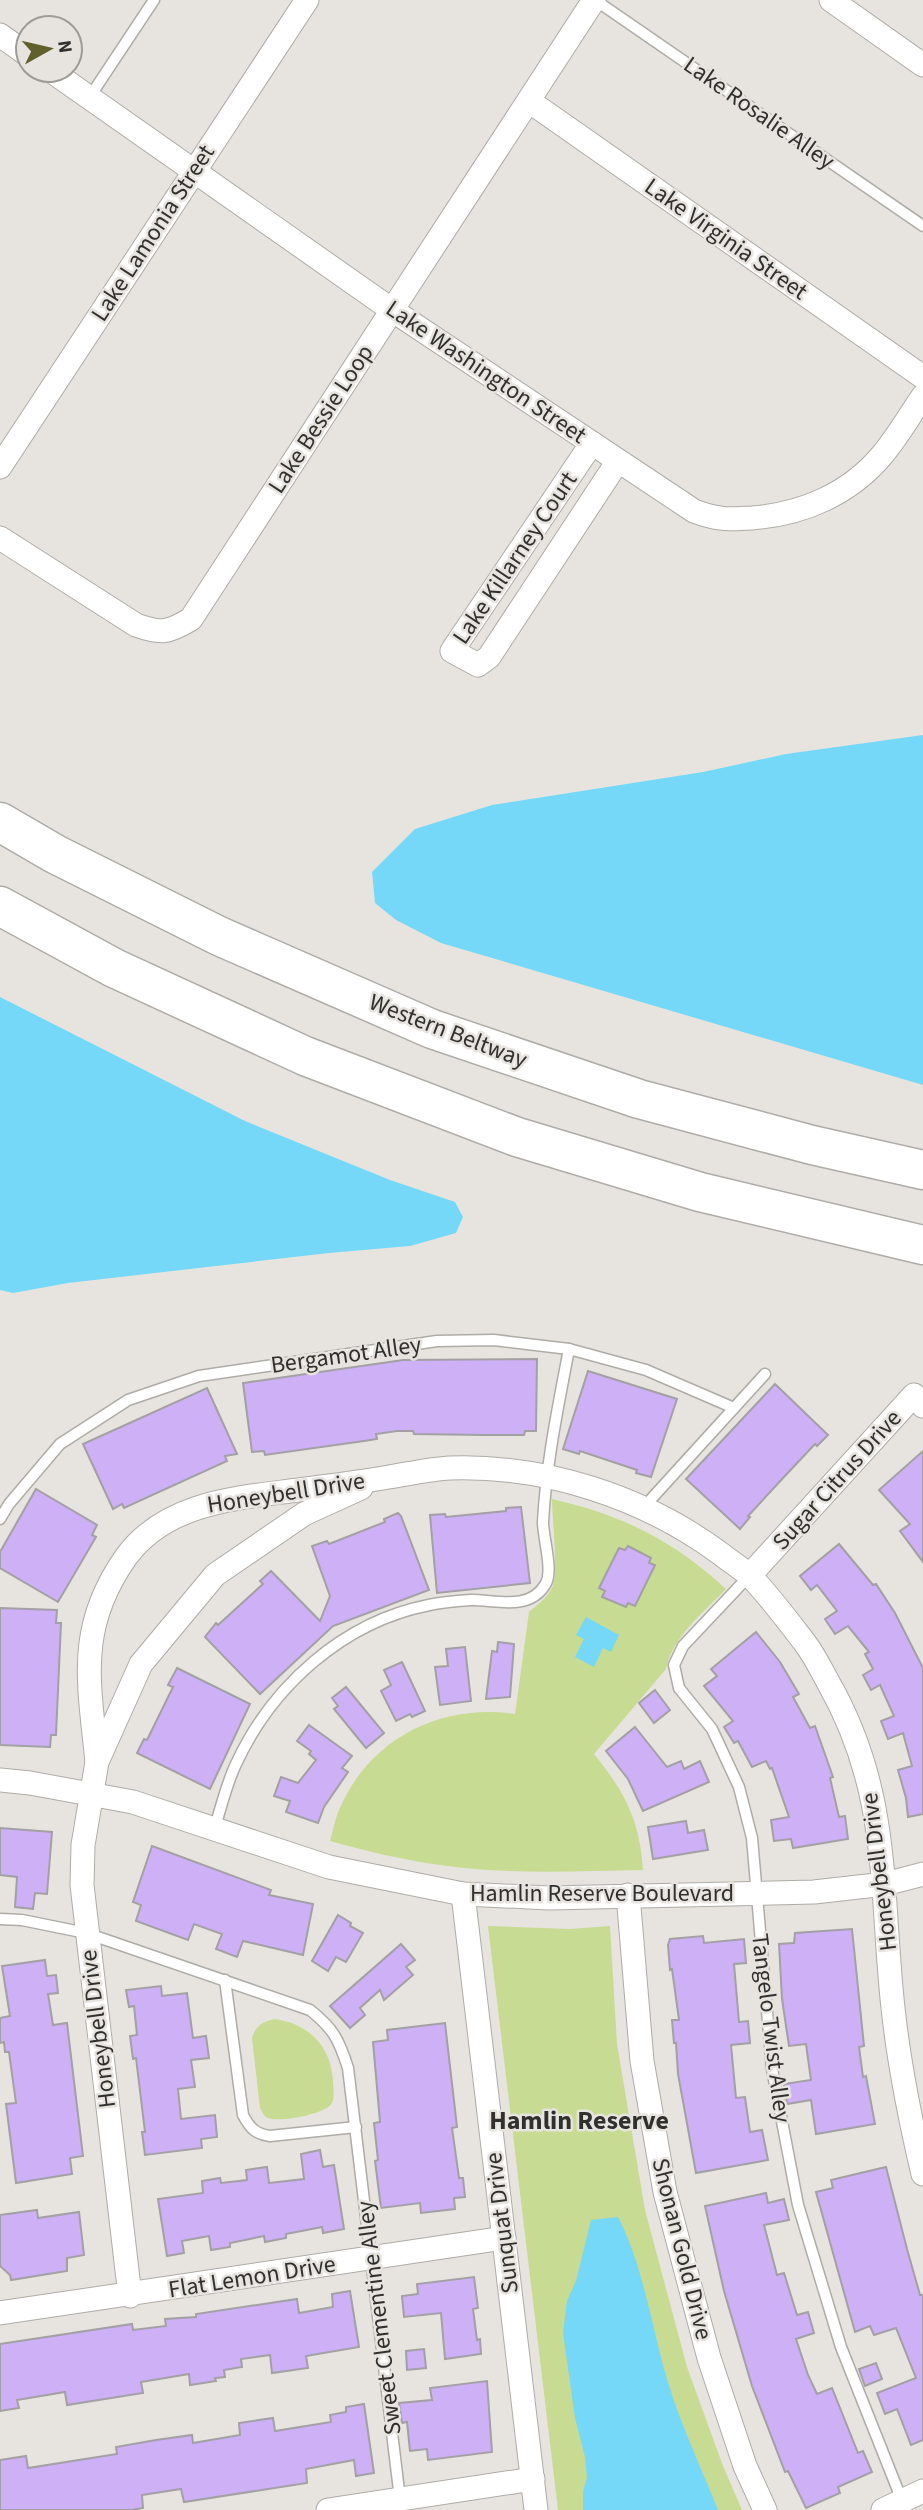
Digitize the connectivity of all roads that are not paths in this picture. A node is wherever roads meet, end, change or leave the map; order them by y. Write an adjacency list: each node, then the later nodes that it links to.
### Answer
1 (154, 0): 7 (lane)
2 (307, 0): 9 (street, Lake Lamonia Street)
3 (595, 0): 8 (street, Lake Bessie Loop); 10 (lane, Lake Rosalie Alley)
4 (831, 0): 5 (street)
5 (923, 65)
6 (70, 84): 7 (street, Lake Washington Street)
7 (89, 97): 9 (street, Lake Washington Street)
8 (528, 101): 11 (street, Lake Bessie Loop); 12 (street, Lake Virginia Street)
9 (194, 171): 11 (street, Lake Washington Street); 16 (street, Lake Lamonia Street)
10 (923, 226)
11 (392, 310): 14 (street, Lake Washington Street); 17 (street, Lake Bessie Loop)
12 (923, 377)
13 (923, 396): 15 (street, Lake Washington Street)
14 (592, 443): 15 (street, Lake Washington Street); 15 (street, Lake Killarney Court)
15 (618, 461)
16 (0, 467)
17 (0, 538)
18 (0, 822): 20 (highway, Western Beltway)
19 (0, 906): 21 (highway)
20 (923, 1170)
21 (923, 1245)
22 (569, 1349): 25 (lane, Bergamot Alley); 26 (lane); 29 (lane, Bergamot Alley)
23 (765, 1374): 25 (lane)
24 (923, 1406): 30 (street, Sugar Citrus Drive)
25 (734, 1408): 28 (lane)
26 (546, 1476): 27 (street, Honeybell Drive); 28 (street, Honeybell Drive); 34 (lane)
27 (383, 1478): 31 (street, Honeybell Drive); 31 (street, Honeybell Drive)
28 (643, 1508): 30 (street, Honeybell Drive)
29 (0, 1519)
30 (750, 1575): 36 (street, Honeybell Drive); 37 (lane, Tangelo Twist Alley)
31 (97, 1762): 33 (street, Honeybell Drive)
32 (0, 1780): 33 (street, Hamlin Reserve Boulevard)
33 (90, 1793): 34 (street, Hamlin Reserve Boulevard); 41 (street, Honeybell Drive)
34 (214, 1830): 38 (street, Hamlin Reserve Boulevard)
35 (923, 1874): 36 (street, Hamlin Reserve Boulevard)
36 (885, 1884): 37 (street, Hamlin Reserve Boulevard); 44 (street, Honeybell Drive)
37 (756, 1893): 39 (street, Hamlin Reserve Boulevard); 52 (lane, Tangelo Twist Alley)
38 (463, 1894): 39 (street, Hamlin Reserve Boulevard); 45 (street, Sunquat Drive)
39 (628, 1895): 55 (street, Shonan Gold Drive)
40 (0, 1919): 41 (lane, Sweet Clementine Alley)
41 (86, 1933): 42 (lane, Sweet Clementine Alley); 47 (street, Honeybell Drive)
42 (225, 1980): 43 (lane, Sweet Clementine Alley); 43 (lane)
43 (356, 2127): 46 (lane, Sweet Clementine Alley)
44 (923, 2174)
45 (504, 2238): 46 (street, Flat Lemon Drive); 49 (street, Sunquat Drive)
46 (372, 2258): 47 (street, Flat Lemon Drive); 51 (lane, Sweet Clementine Alley)
47 (130, 2296): 48 (street, Flat Lemon Drive)
48 (0, 2313)
49 (533, 2479): 51 (street); 54 (street, Sunquat Drive)
50 (923, 2491): 52 (street)
51 (401, 2505): 53 (street)
52 (897, 2507)
53 (328, 2510)
54 (537, 2510)
55 (765, 2510)

